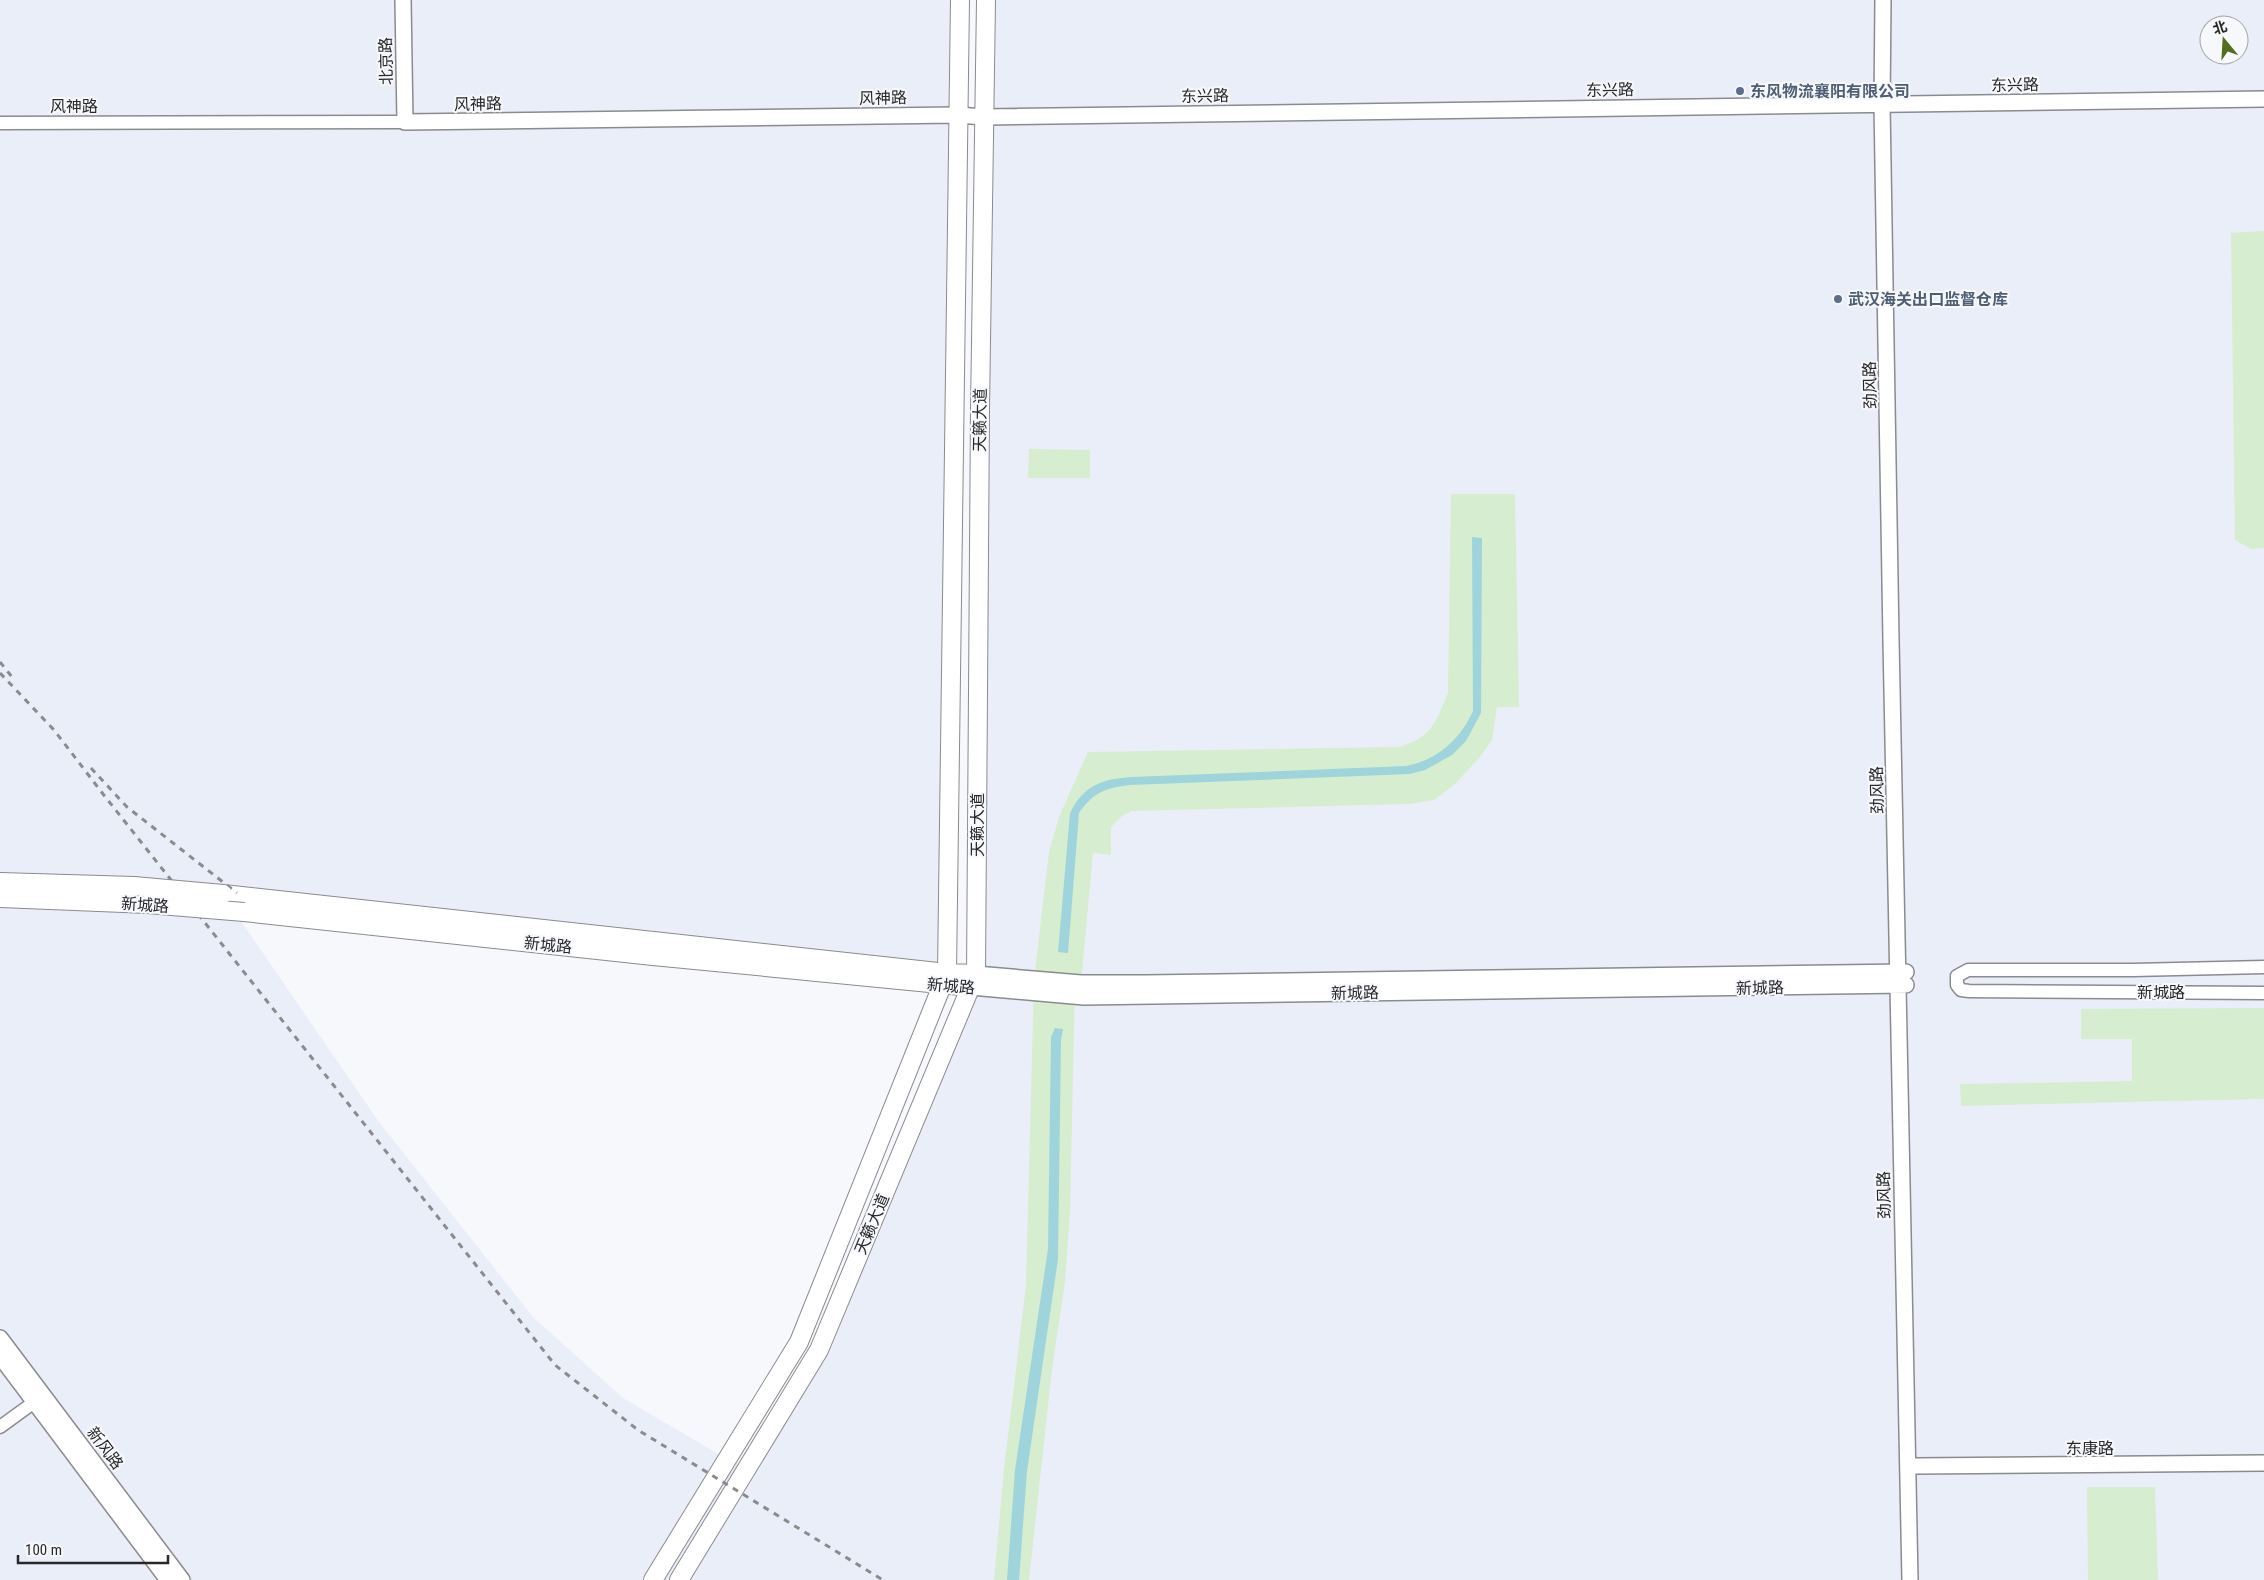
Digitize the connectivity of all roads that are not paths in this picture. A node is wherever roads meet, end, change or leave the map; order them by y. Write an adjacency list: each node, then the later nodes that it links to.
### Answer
1 (403, 0): 10 (street, 北京路)
2 (960, 0): 8 (main road, 天籁大道)
3 (986, 0): 9 (main road, 天籁大道)
4 (1883, 0): 7 (street, 劲风路)
5 (1892, 0): 7 (street, 劲风路)
6 (2264, 99): 7 (street, 东兴路)
7 (1887, 105): 9 (street, 东兴路); 16 (street, 劲风路)
8 (957, 115): 9 (street, 东兴路); 10 (street, 风神路); 15 (main road, 天籁大道)
9 (984, 117): 17 (main road, 天籁大道)
10 (405, 122): 11 (street, 风神路)
11 (0, 123)
12 (0, 882): 15 (main road, 新城路, bridge)
13 (0, 898): 15 (main road, 新城路, bridge)
14 (2264, 967): 18 (street, 新城路)
15 (945, 979): 17 (main road, 新城路); 27 (main road, 天籁大道)
16 (1902, 979): 17 (street, 新城路); 24 (street, 劲风路); 29 (street, 劲风路)
17 (973, 981): 28 (main road, 天籁大道)
18 (2264, 993)
19 (0, 1338): 26 (street, 新风路)
20 (0, 1356): 21 (street, 新风路)
21 (33, 1403): 22 (street); 25 (street, 新风路)
22 (0, 1427)
23 (2264, 1464): 24 (street, 东康路)
24 (1916, 1466): 30 (street, 劲风路)
25 (168, 1580)
26 (182, 1580)
27 (653, 1580)
28 (679, 1580)
29 (1910, 1580)
30 (1919, 1580)

